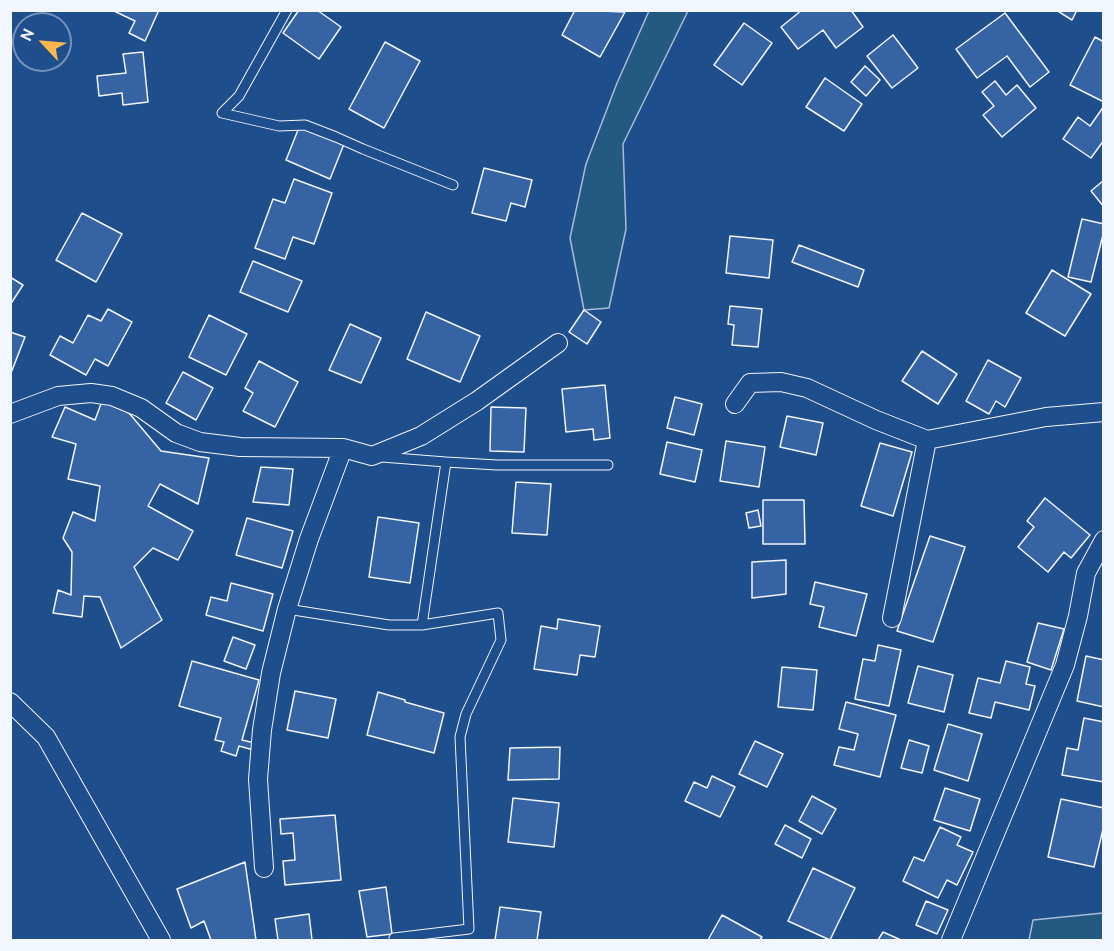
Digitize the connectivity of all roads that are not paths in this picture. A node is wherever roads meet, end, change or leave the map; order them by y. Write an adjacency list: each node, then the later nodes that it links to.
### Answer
1 (287, 10): 2 (lane)
2 (453, 184)
3 (558, 343): 9 (street)
4 (735, 404): 7 (street)
5 (1104, 412): 7 (street)
6 (10, 414): 8 (street)
7 (927, 440): 14 (street)
8 (343, 448): 9 (street); 13 (street)
9 (372, 456): 10 (lane)
10 (446, 462): 11 (lane); 15 (lane)
11 (608, 465)
12 (1104, 540): 20 (street)
13 (287, 609): 15 (lane); 17 (street)
14 (892, 618)
15 (422, 625): 19 (lane)
16 (10, 702): 18 (street)
17 (264, 868)
18 (161, 940)
19 (394, 940)
20 (951, 940)

